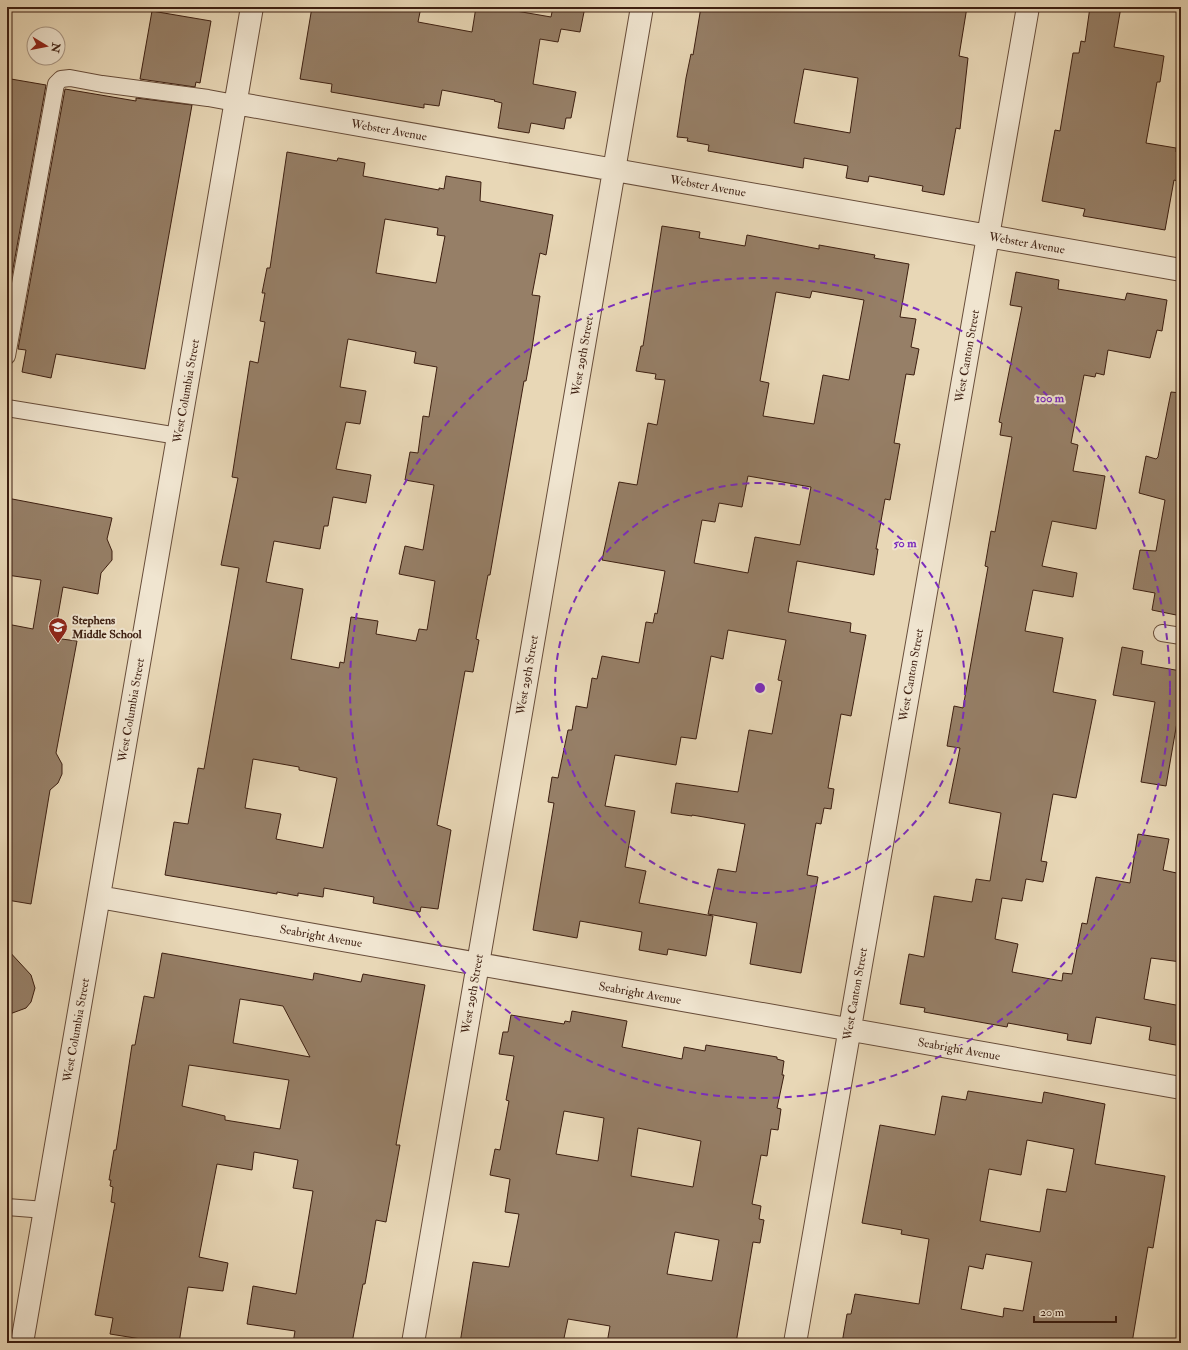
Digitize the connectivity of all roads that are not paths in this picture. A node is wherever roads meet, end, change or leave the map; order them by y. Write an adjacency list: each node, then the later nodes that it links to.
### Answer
1 (252, 7): 4 (street, West Columbia Street)
2 (642, 7): 5 (street, West 29th Street)
3 (1028, 7): 6 (street, West Canton Street)
4 (235, 104): 5 (street, Webster Avenue); 8 (lane); 10 (street, West Columbia Street)
5 (614, 170): 6 (street, Webster Avenue); 14 (street, West 29th Street)
6 (988, 236): 7 (street, Webster Avenue); 15 (street, West Canton Street)
7 (1181, 270)
8 (7, 356)
9 (7, 408): 10 (lane)
10 (178, 436): 13 (street, West Columbia Street)
11 (1162, 633): 12 (lane)
12 (1181, 636)
13 (99, 897): 14 (street, Seabright Avenue); 18 (street, West Columbia Street)
14 (478, 964): 15 (street, Seabright Avenue); 20 (street, West 29th Street)
15 (849, 1029): 16 (street, Seabright Avenue); 21 (street, West Canton Street)
16 (1181, 1088)
17 (7, 1207): 18 (lane)
18 (45, 1210): 19 (street, West Columbia Street)
19 (22, 1343)
20 (412, 1343)
21 (795, 1343)

